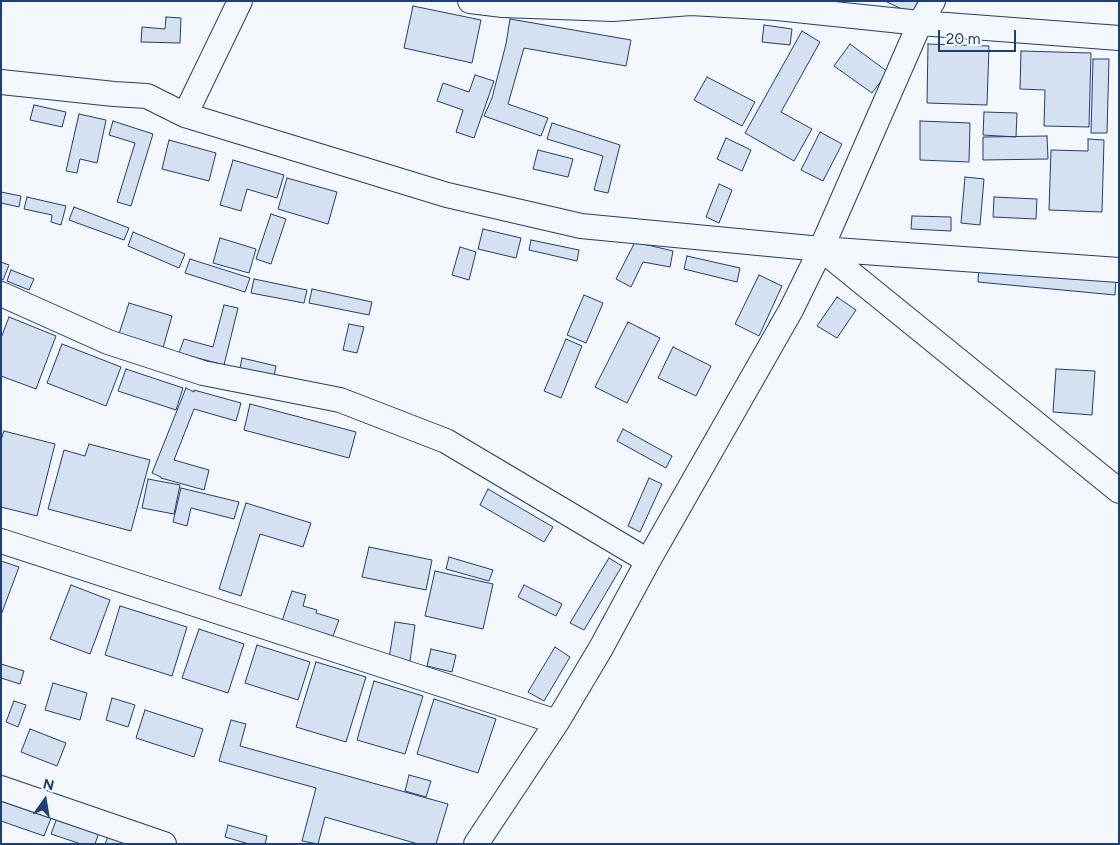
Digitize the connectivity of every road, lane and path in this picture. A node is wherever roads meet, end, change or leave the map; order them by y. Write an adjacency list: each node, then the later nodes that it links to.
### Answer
1 (240, 1): 7 (street)
2 (470, 1): 4 (street)
3 (933, 1): 4 (street)
4 (920, 23): 5 (street); 8 (street)
5 (1119, 38)
6 (1, 82): 7 (street)
7 (185, 115): 8 (street)
8 (821, 249): 9 (street); 11 (street); 13 (street)
9 (1119, 270)
10 (1, 294): 13 (street)
11 (1118, 490)
12 (1, 541): 14 (street)
13 (648, 561): 14 (street)
14 (557, 722): 17 (street)
15 (1, 788): 16 (street)
16 (164, 844)
17 (476, 844)

